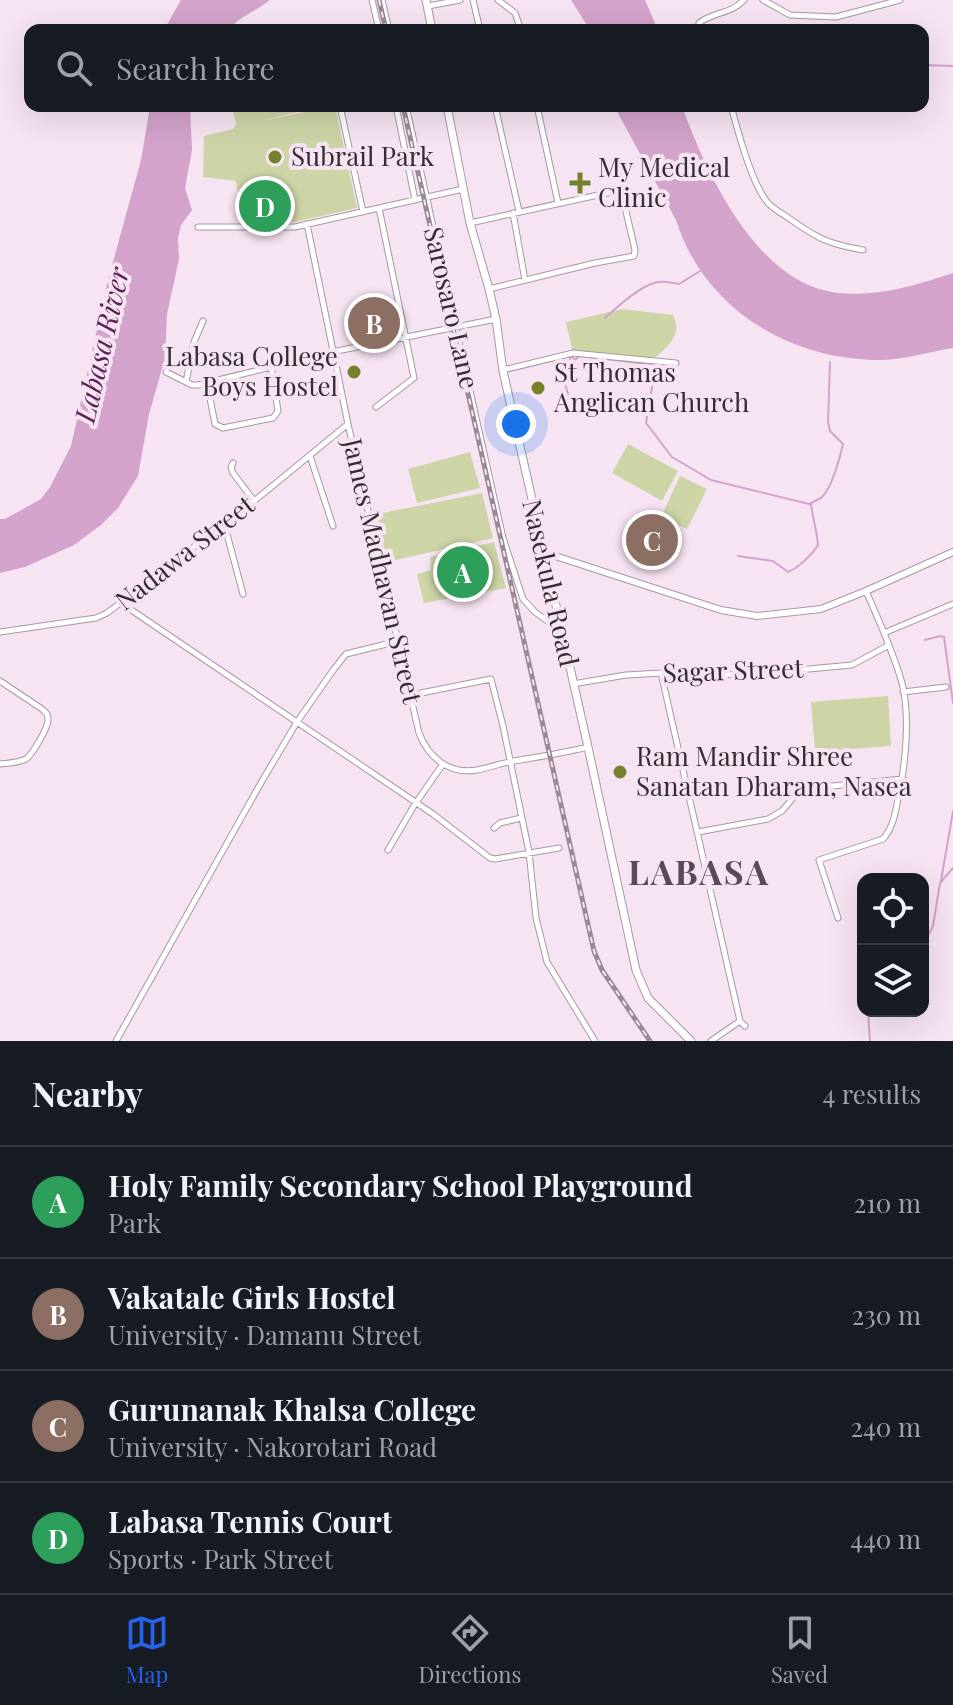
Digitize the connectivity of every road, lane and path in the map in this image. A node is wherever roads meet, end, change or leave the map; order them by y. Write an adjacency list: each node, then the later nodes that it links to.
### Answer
1 (372, 0): 10 (street)
2 (382, 0): 11 (street)
3 (460, 0): 9 (street)
4 (473, 0): 13 (street)
5 (498, 0): 14 (street)
6 (744, 0): 15 (street)
7 (763, 0): 8 (street)
8 (900, 0)
9 (427, 3): 12 (main road)
10 (378, 24)
11 (388, 24)
12 (431, 24)
13 (479, 24)
14 (519, 24)
15 (699, 24)
16 (341, 112): 28 (street)
17 (397, 112): 25 (street)
18 (407, 112): 24 (street, Sarosaro Lane)
19 (448, 112): 23 (main road, Nasekula Road)
20 (496, 112): 29 (street)
21 (538, 112): 26 (street)
22 (733, 112): 33 (street)
23 (463, 189): 24 (street); 30 (main road, Nasekula Road)
24 (426, 198): 25 (street); 38 (street, Sarosaro Lane)
25 (415, 200): 27 (street)
26 (558, 203): 29 (street); 34 (street)
27 (379, 208): 28 (street); 39 (street)
28 (363, 212): 31 (street)
29 (516, 212): 30 (street); 34 (street)
30 (470, 223): 35 (main road, Nasekula Road)
31 (307, 224): 32 (street); 40 (street, James Madhavan Street)
32 (198, 227)
33 (863, 250)
34 (525, 280): 35 (street)
35 (489, 289): 36 (main road, Nasekula Road)
36 (496, 319): 38 (street); 43 (main road, Nasekula Road)
37 (203, 321): 45 (street)
38 (456, 325): 39 (street); 60 (street, Sarosaro Lane)
39 (406, 338): 40 (street); 47 (street)
40 (332, 352): 42 (street); 48 (street, James Madhavan Street)
41 (676, 363): 43 (street)
42 (271, 366): 46 (street); 46 (street)
43 (503, 371): 54 (main road, Nasekula Road)
44 (166, 372): 45 (street)
45 (186, 382): 46 (street)
46 (207, 383)
47 (376, 407)
48 (348, 424): 49 (street, Nadawa Street); 63 (street, James Madhavan Street)
49 (310, 456): 51 (street, Nadawa Street); 53 (street)
50 (233, 463): 51 (street)
51 (254, 501): 52 (street, Nadawa Street)
52 (224, 523): 57 (street); 58 (street, Nadawa Street)
53 (333, 526)
54 (543, 552): 56 (street); 60 (main road, Nasekula Road)
55 (953, 552): 56 (street)
56 (866, 591): 62 (street)
57 (243, 594)
58 (121, 603): 61 (street, Nadawa Street); 71 (street)
59 (953, 604): 62 (street)
60 (562, 631): 66 (main road, Nasekula Road)
61 (0, 632)
62 (884, 633): 64 (street)
63 (399, 641): 70 (street, James Madhavan Street); 71 (street)
64 (889, 645): 65 (street, Sagar Street); 69 (street)
65 (661, 673): 66 (street, Sagar Street); 80 (street)
66 (573, 684): 72 (main road, Nasekula Road)
67 (2, 686): 74 (street)
68 (946, 687): 69 (street)
69 (903, 692): 76 (street)
70 (411, 695): 73 (street); 75 (street, James Madhavan Street)
71 (297, 722): 77 (street); 85 (street)
72 (588, 747): 73 (street); 87 (main road, Nasekula Road)
73 (509, 762): 75 (street); 78 (street)
74 (0, 764)
75 (443, 764): 77 (street)
76 (903, 779): 80 (street); 84 (street)
77 (415, 804): 82 (street); 83 (street)
78 (521, 818): 79 (street); 83 (street)
79 (494, 828)
80 (698, 832): 88 (street)
81 (559, 848): 83 (street)
82 (388, 850)
83 (529, 852): 86 (street)
84 (838, 918)
85 (116, 1041)
86 (595, 1041)
87 (691, 1041)
88 (711, 1041)

